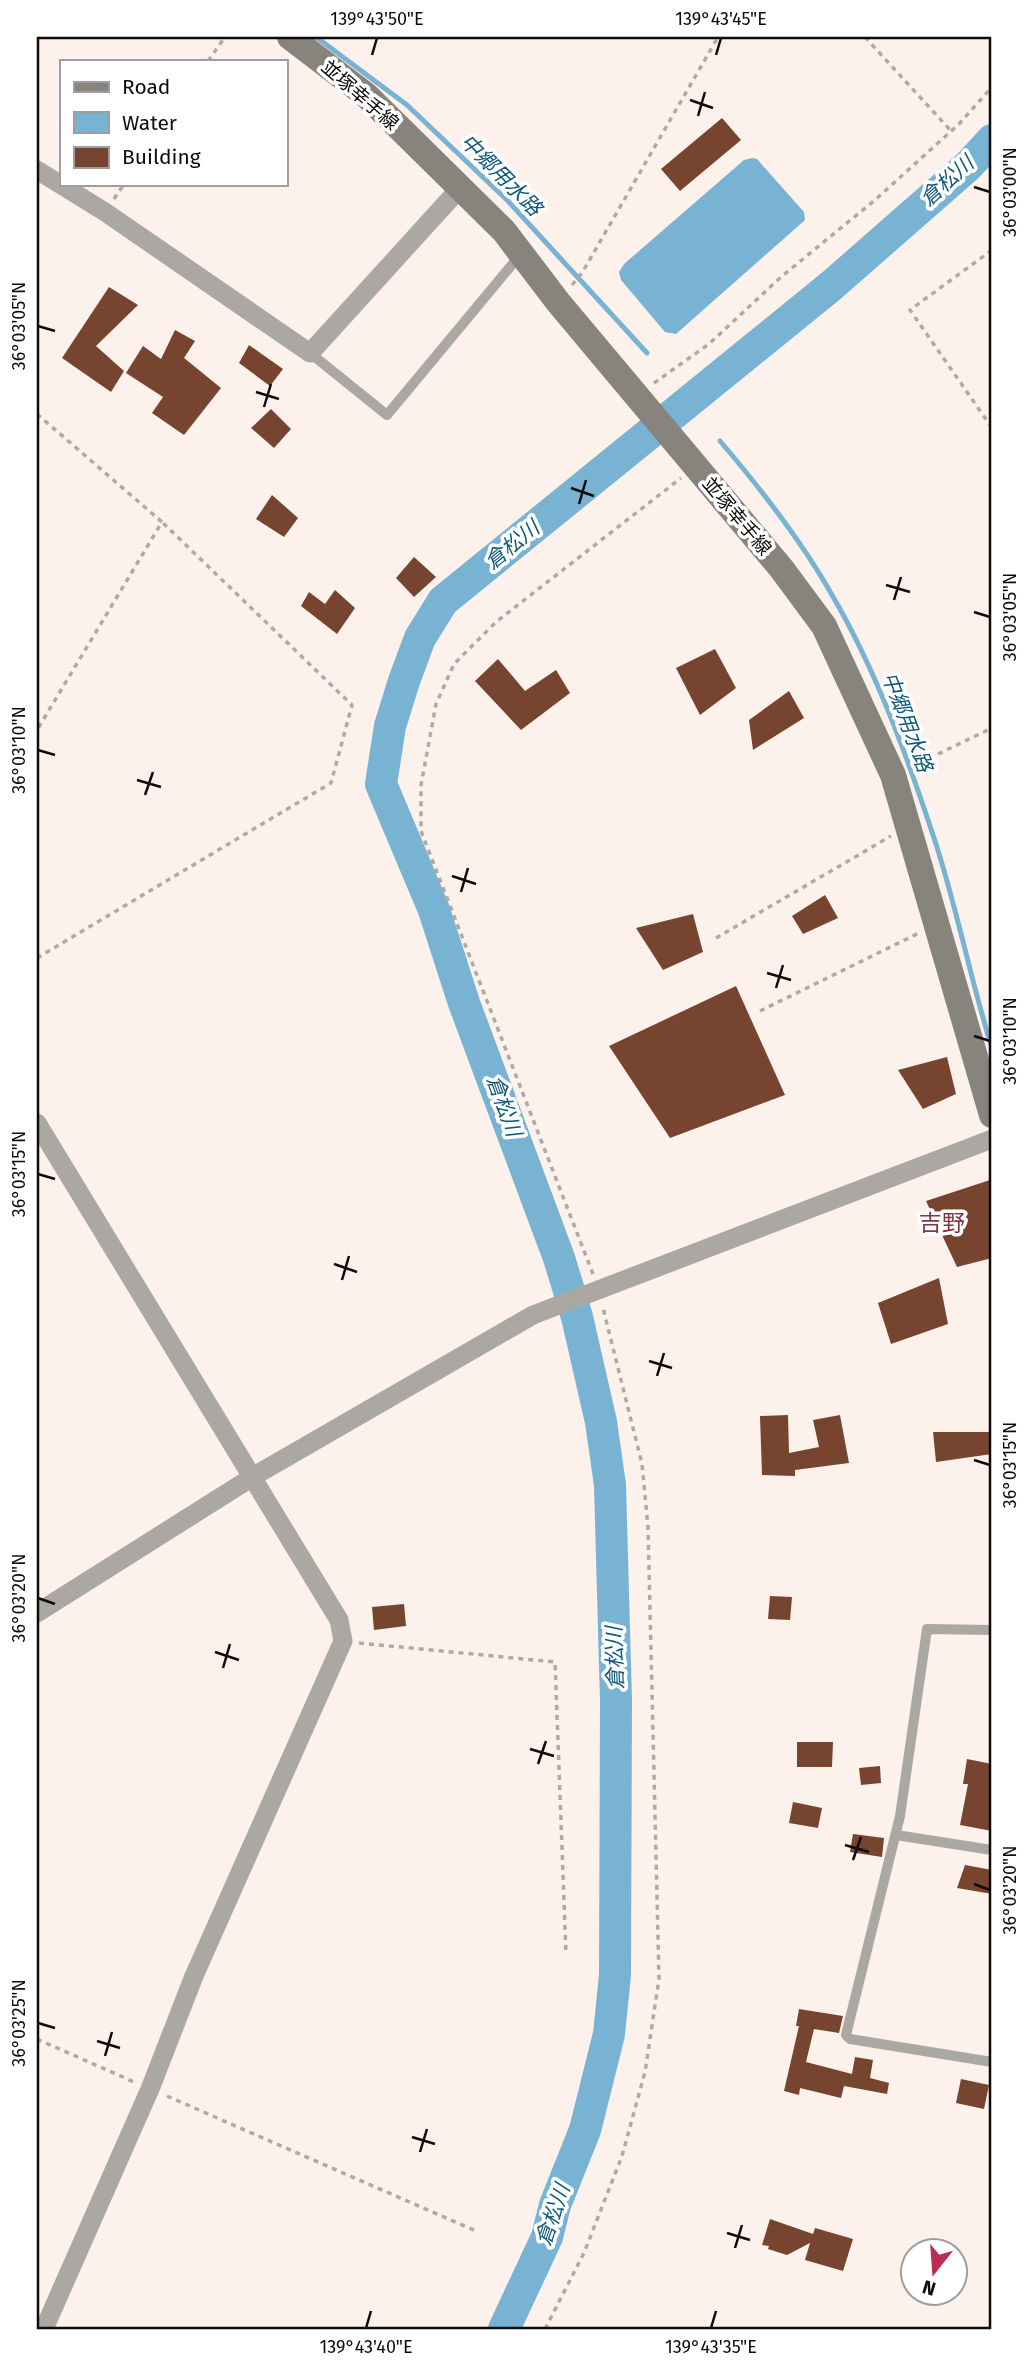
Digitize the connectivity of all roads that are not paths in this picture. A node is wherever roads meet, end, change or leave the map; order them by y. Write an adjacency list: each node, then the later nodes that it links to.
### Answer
1 (290, 37): 5 (main road, 並塚幸手線)
2 (37, 170): 3 (street)
3 (60, 184)
4 (63, 186): 7 (street)
5 (460, 188): 6 (main road, 並塚幸手線); 7 (street)
6 (521, 254): 7 (lane); 8 (main road, 並塚幸手線)
7 (310, 353)
8 (992, 1115)
9 (37, 1123): 11 (street)
10 (992, 1139): 11 (street)
11 (254, 1476): 12 (street); 17 (street)
12 (37, 1613)
13 (992, 1630): 14 (lane)
14 (896, 1835): 15 (lane); 16 (lane)
15 (992, 1850)
16 (992, 2062)
17 (44, 2329)

